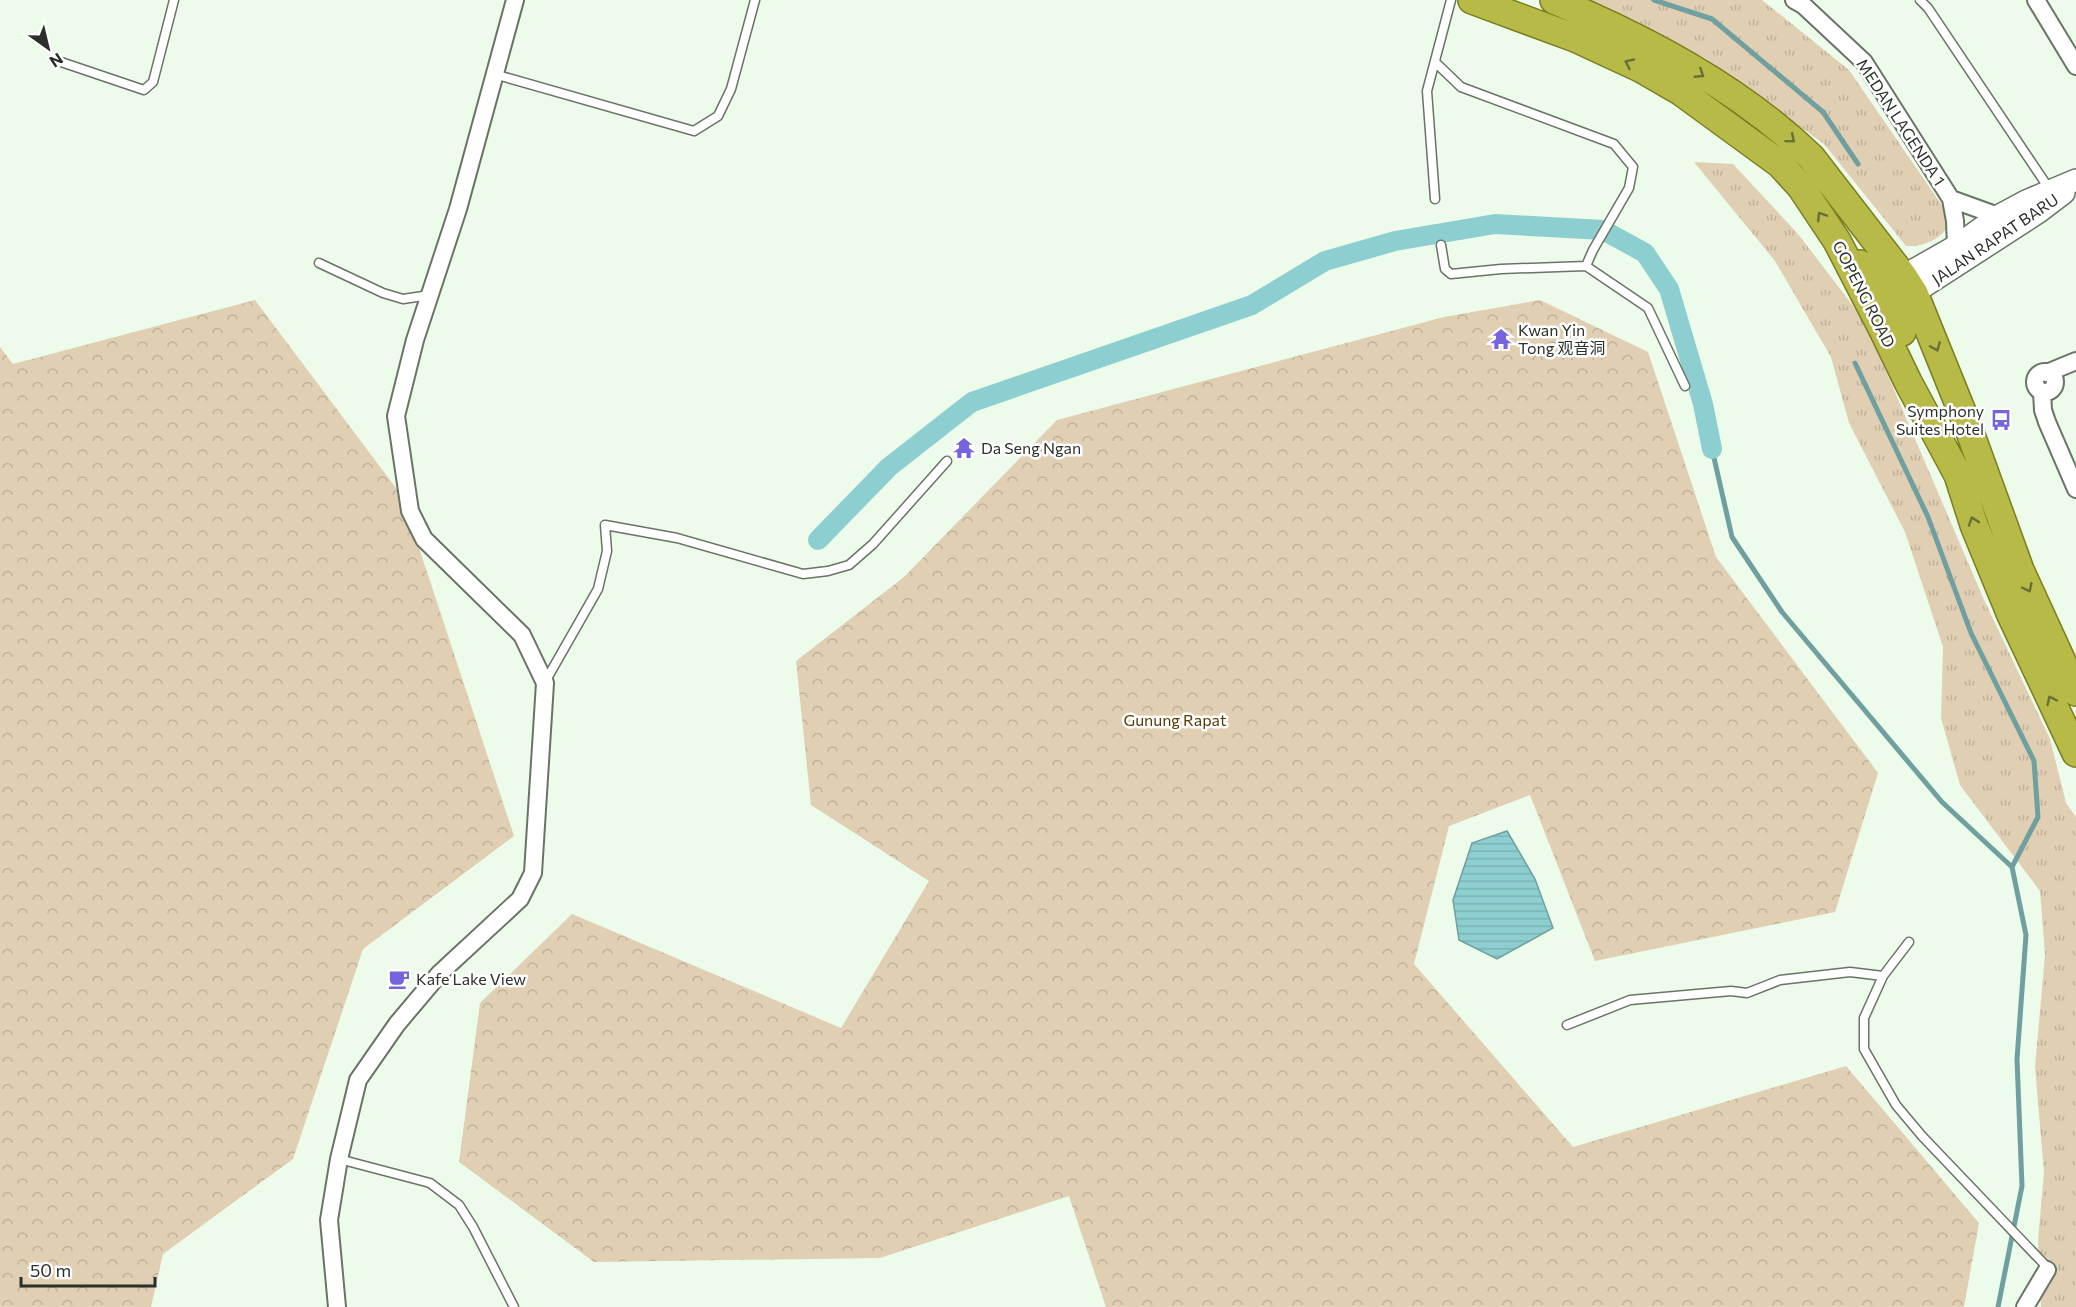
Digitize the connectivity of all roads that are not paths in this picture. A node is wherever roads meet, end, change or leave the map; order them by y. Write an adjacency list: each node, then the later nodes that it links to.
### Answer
1 (174, 0): 10 (lane)
2 (515, 0): 13 (street)
3 (755, 0): 13 (lane)
4 (1451, 0): 11 (lane)
5 (1472, 0): 19 (highway, GOPENG ROAD, one-way to 5)
6 (1554, 0): 24 (highway, GOPENG ROAD, one-way to 24)
7 (1794, 0): 17 (street, MEDAN LAGENDA 1)
8 (1920, 0): 15 (lane)
9 (2036, 0): 12 (street)
10 (61, 62)
11 (1435, 62): 16 (lane); 23 (lane)
12 (2076, 66)
13 (494, 74): 25 (street)
14 (2076, 182): 15 (street); 24 (street, JALAN RAPAT BARU)
15 (2050, 191): 18 (street)
16 (1435, 199)
17 (1951, 199): 18 (street); 21 (street)
18 (1998, 216): 21 (street)
19 (1837, 241): 24 (highway); 29 (highway, GOPENG ROAD)
20 (1441, 245): 23 (lane)
21 (1956, 246): 24 (street)
22 (319, 263): 25 (lane)
23 (1586, 266): 27 (lane)
24 (1901, 287): 29 (highway); 31 (highway, GOPENG ROAD, one-way to 31)
25 (429, 295): 33 (street)
26 (2076, 361): 30 (street)
27 (1685, 386)
28 (947, 461): 33 (lane)
29 (1958, 475): 35 (highway, GOPENG ROAD, one-way to 29)
30 (2076, 489)
31 (2051, 637): 32 (street); 34 (highway, GOPENG ROAD)
32 (2076, 662)
33 (545, 683): 39 (street)
34 (2076, 692)
35 (2076, 753)
36 (1909, 942): 37 (lane)
37 (1883, 976): 38 (lane); 40 (lane)
38 (1568, 1025)
39 (339, 1159): 41 (street); 42 (lane)
40 (2047, 1270): 43 (street)
41 (337, 1307)
42 (514, 1307)
43 (2025, 1307)

